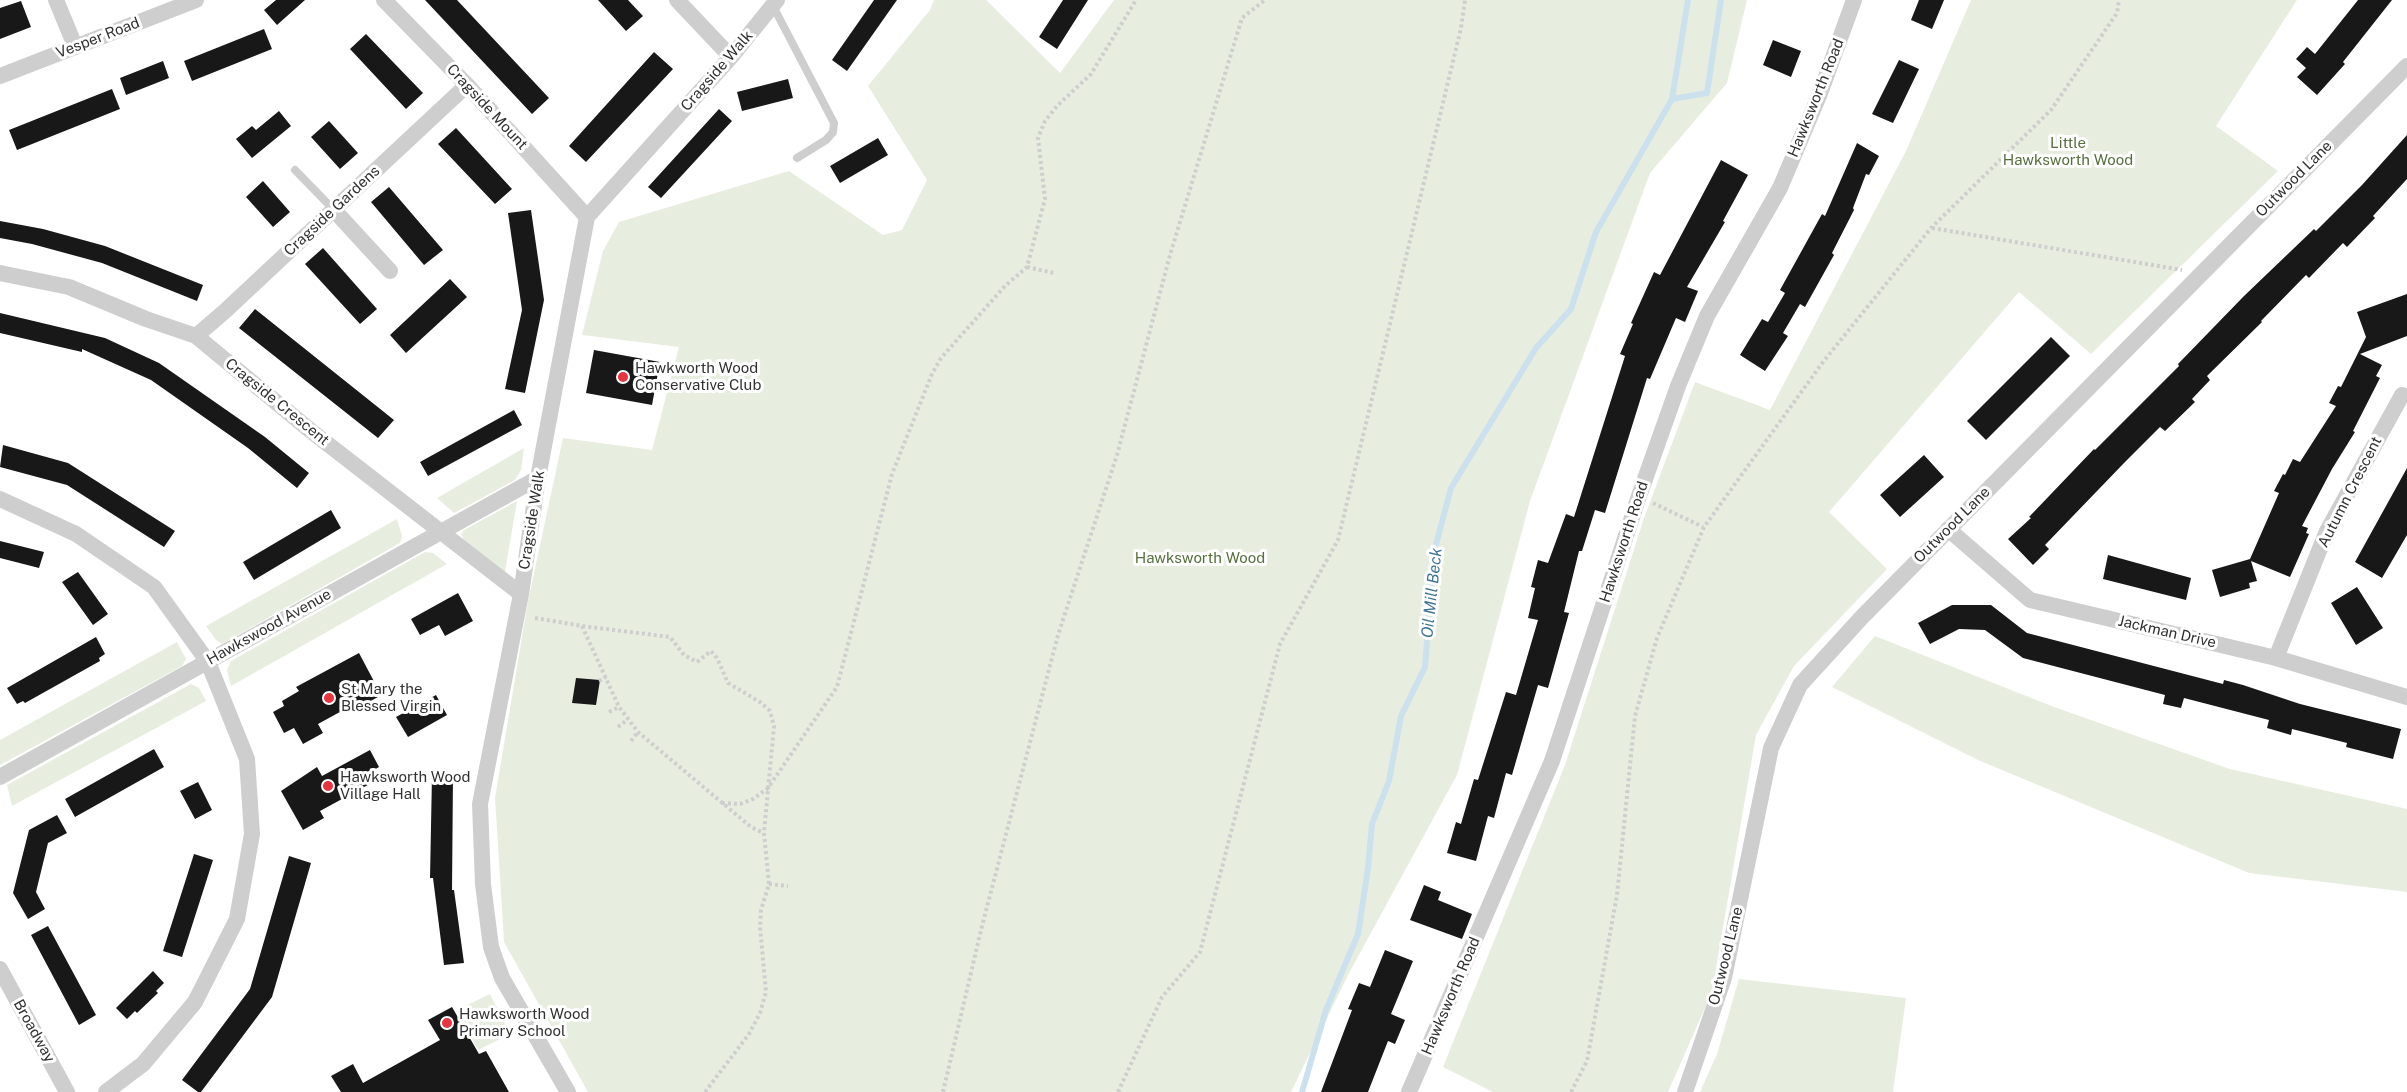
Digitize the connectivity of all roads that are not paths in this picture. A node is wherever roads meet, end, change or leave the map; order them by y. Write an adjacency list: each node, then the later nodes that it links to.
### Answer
1 (56, 0): 7 (street)
2 (196, 0): 7 (street, Vesper Road)
3 (384, 0): 11 (street, Cragside Mount)
4 (677, 0): 8 (street)
5 (1854, 0): 33 (street, Hawksworth Road)
6 (775, 3): 8 (street, Cragside Walk); 12 (lane)
7 (75, 46): 10 (street, Vesper Road)
8 (731, 57): 15 (street, Cragside Walk)
9 (2407, 66): 22 (street, Outwood Lane)
10 (0, 76)
11 (467, 85): 14 (street, Cragside Gardens); 15 (street, Cragside Mount)
12 (796, 158)
13 (295, 170): 14 (lane)
14 (333, 209): 16 (street); 18 (street, Cragside Gardens)
15 (587, 217): 20 (street, Cragside Walk)
16 (390, 271)
17 (0, 273): 18 (street, Cragside Crescent)
18 (196, 336): 23 (street, Cragside Crescent)
19 (2402, 395): 25 (street, Autumn Crescent)
20 (538, 478): 23 (street, Hawkswood Avenue); 24 (street, Cragside Walk)
21 (0, 499): 26 (street)
22 (1948, 529): 25 (street, Jackman Drive); 34 (street, Outwood Lane)
23 (441, 531): 24 (street, Cragside Crescent); 26 (street, Hawkswood Avenue)
24 (521, 594): 32 (street, Cragside Walk)
25 (2276, 658): 27 (street, Jackman Drive)
26 (208, 662): 28 (street, Hawkswood Avenue); 31 (street)
27 (2407, 697)
28 (0, 777)
29 (0, 969): 30 (street, Broadway)
30 (67, 1092)
31 (106, 1092)
32 (568, 1092)
33 (1409, 1092)
34 (1685, 1092)

